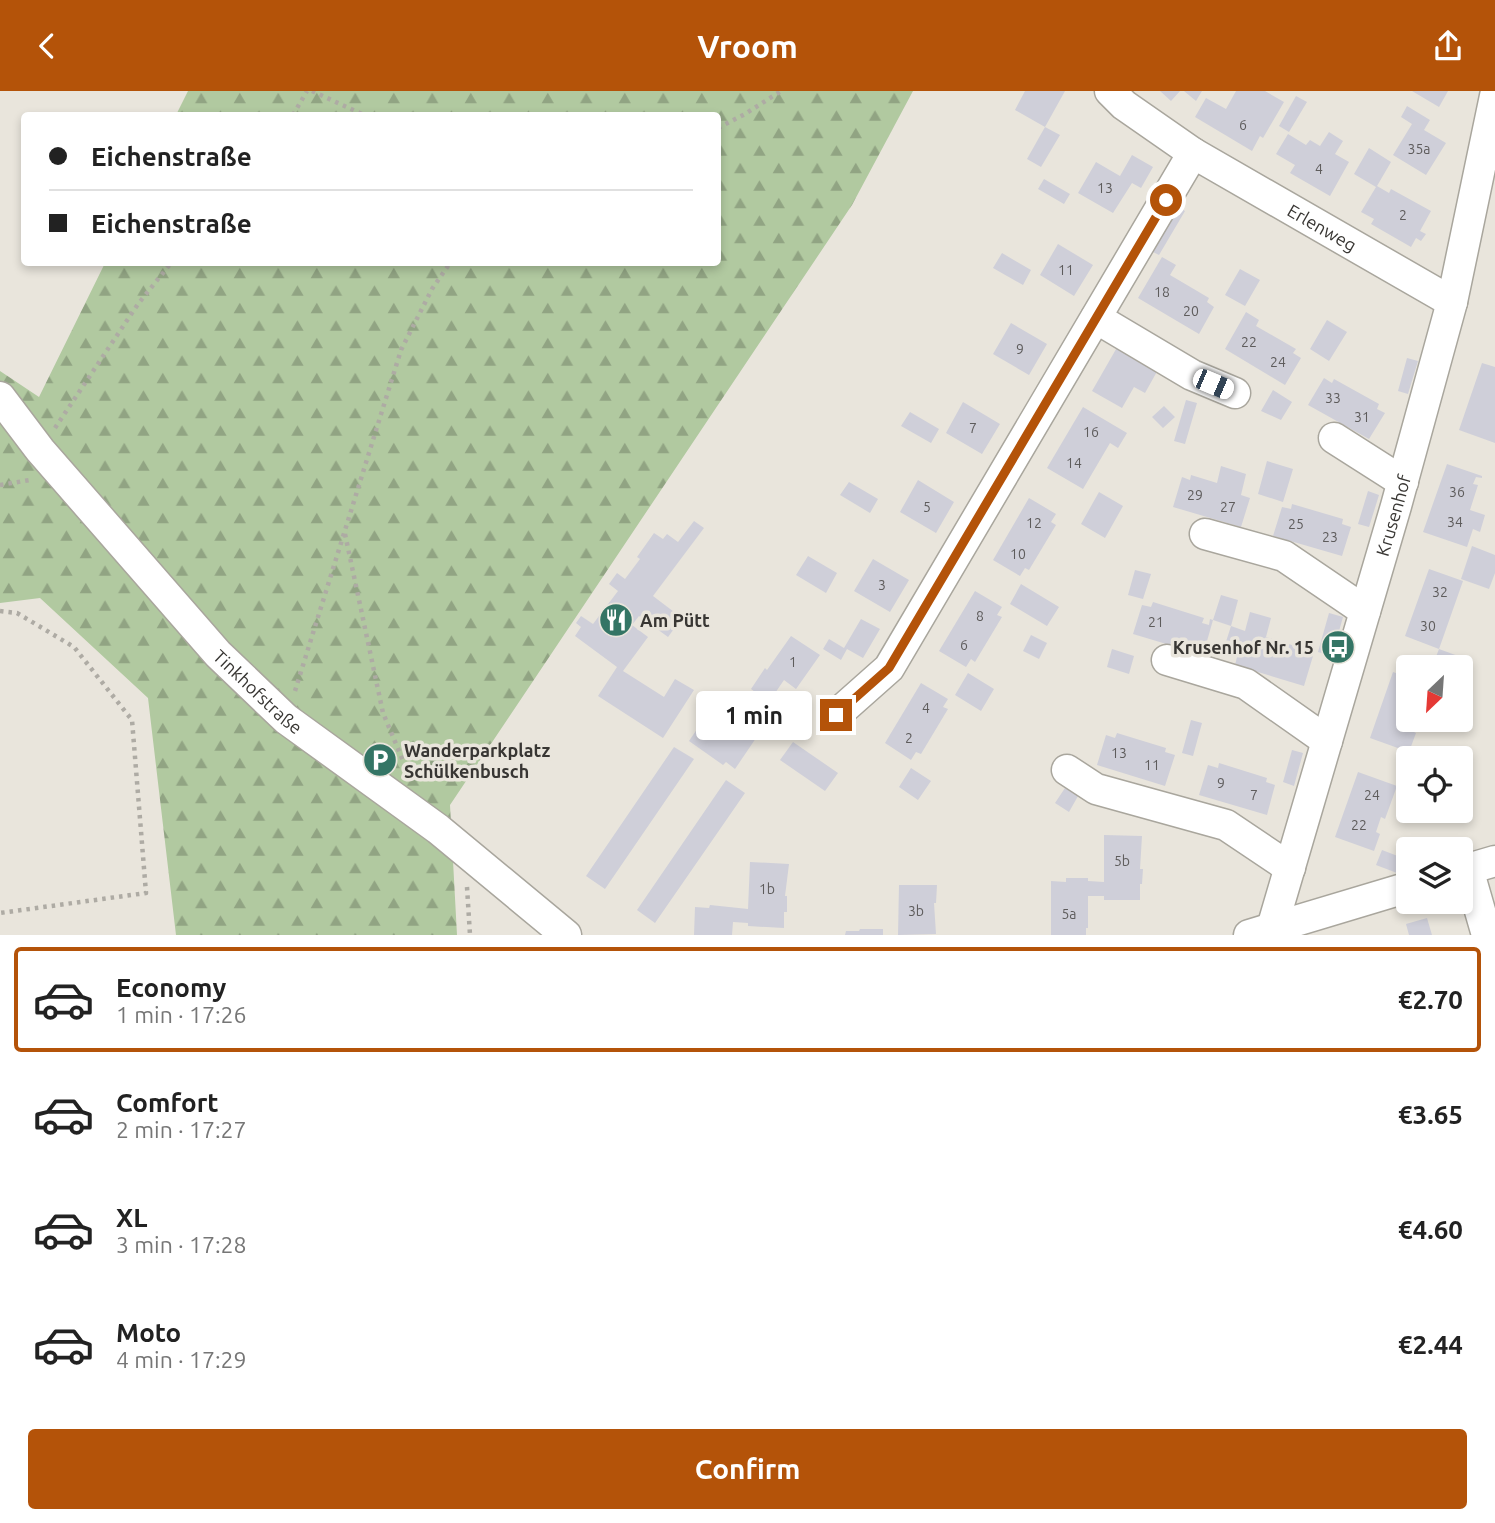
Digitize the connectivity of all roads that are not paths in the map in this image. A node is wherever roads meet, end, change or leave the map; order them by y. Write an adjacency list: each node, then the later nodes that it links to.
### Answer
1 (1110, 91): 3 (street, Erlenweg)
2 (1495, 96): 4 (street, Krusenhof)
3 (1193, 153): 4 (street, Erlenweg); 5 (street)
4 (1452, 302): 9 (street, Krusenhof)
5 (1096, 318): 6 (street); 13 (street)
6 (1235, 393)
7 (0, 397): 21 (street, Tinkhofstraße)
8 (1334, 438): 9 (street)
9 (1403, 482): 11 (street, Krusenhof)
10 (1205, 534): 11 (street)
11 (1365, 611): 14 (street, Krusenhof)
12 (1167, 660): 14 (street)
13 (836, 715)
14 (1327, 741): 17 (street, Krusenhof)
15 (1067, 770): 17 (street)
16 (1475, 867): 22 (street)
17 (1290, 868): 20 (street, Krusenhof)
18 (1396, 894): 19 (street, Krusenhof)
19 (1339, 922): 20 (street, Krusenhof)
20 (1261, 932)
21 (566, 935)
22 (1487, 935)

